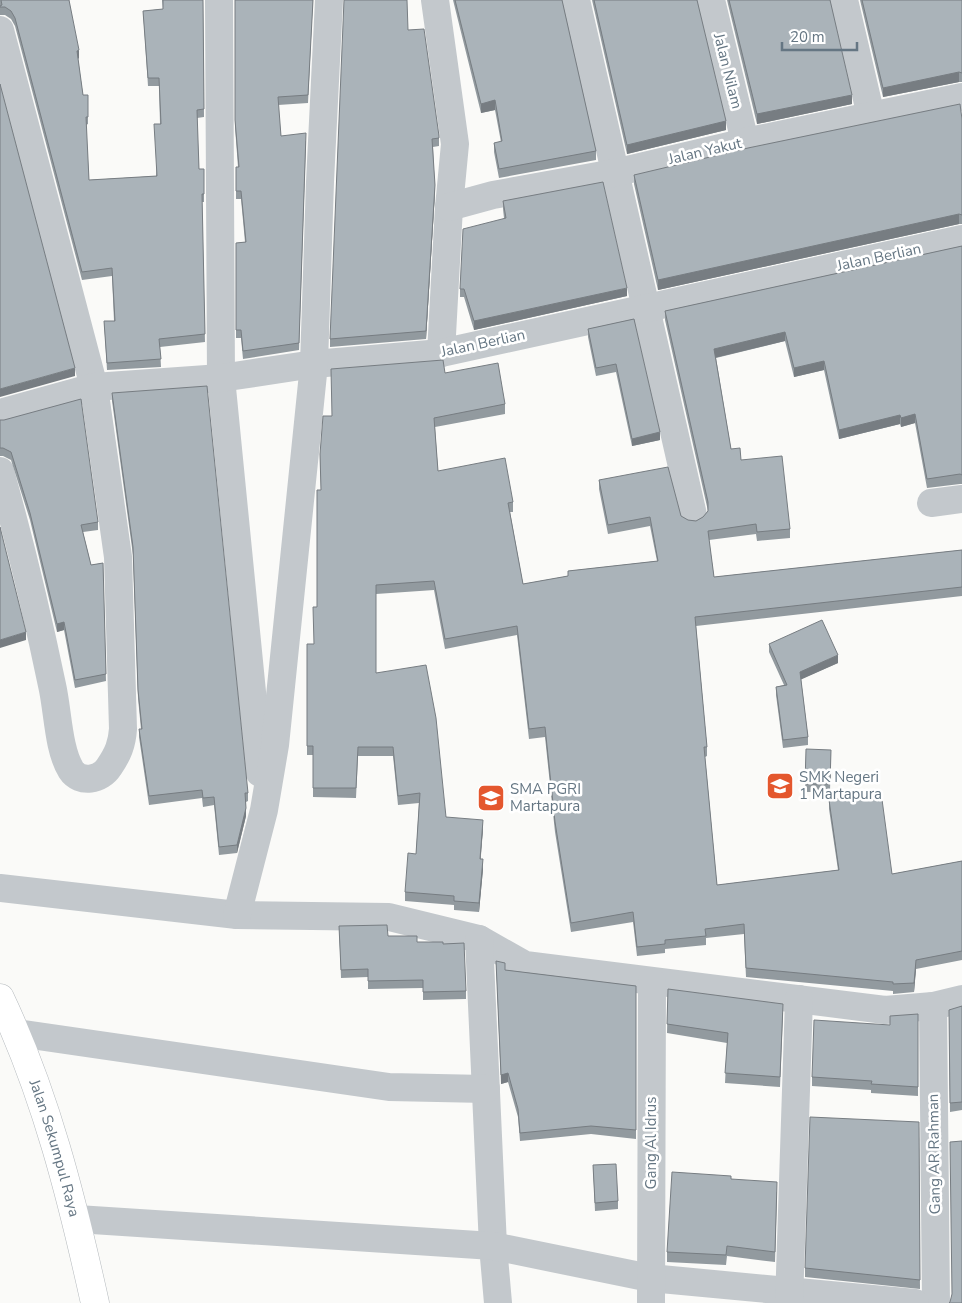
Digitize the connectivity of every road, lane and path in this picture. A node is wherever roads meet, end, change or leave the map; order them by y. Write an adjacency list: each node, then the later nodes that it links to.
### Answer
1 (219, 0): 17 (street)
2 (329, 0): 16 (street)
3 (435, 0): 12 (street)
4 (576, 0): 11 (street)
5 (711, 0): 10 (street, Jalan Nilam)
6 (844, 0): 9 (street)
7 (0, 30): 18 (street)
8 (962, 97): 9 (street, Jalan Yakut)
9 (872, 116): 10 (street, Jalan Yakut)
10 (745, 142): 11 (street, Jalan Yakut)
11 (614, 173): 12 (street, Jalan Yakut); 14 (street)
12 (449, 206): 15 (street)
13 (962, 239): 14 (street, Jalan Berlian)
14 (647, 308): 15 (street, Jalan Berlian); 23 (street)
15 (441, 353): 16 (street, Jalan Berlian)
16 (314, 364): 17 (street, Jalan Berlian); 24 (street)
17 (221, 378): 18 (street, Jalan Berlian); 24 (street)
18 (94, 387): 19 (street, Jalan Berlian); 20 (street)
19 (0, 412)
20 (0, 471)
21 (962, 499): 22 (street)
22 (931, 504)
23 (693, 515)
24 (264, 810): 26 (street)
25 (0, 888): 26 (street)
26 (237, 915): 27 (street)
27 (479, 939): 28 (street); 34 (street)
28 (652, 982): 30 (street); 37 (street, Gang Al Idrus)
29 (0, 998): 33 (main road, Jalan Sekumpul Raya)
30 (799, 999): 32 (street); 38 (street)
31 (962, 999): 32 (street)
32 (932, 1006): 42 (street, Gang AR Rahman)
33 (17, 1032): 34 (street); 35 (main road, Jalan Sekumpul Raya)
34 (486, 1089): 36 (street)
35 (77, 1219): 36 (street); 39 (main road, Jalan Sekumpul Raya)
36 (493, 1246): 37 (street); 40 (street)
37 (650, 1290): 38 (street)
38 (789, 1297): 41 (street)
39 (96, 1303)
40 (498, 1303)
41 (915, 1303)
42 (936, 1303)

